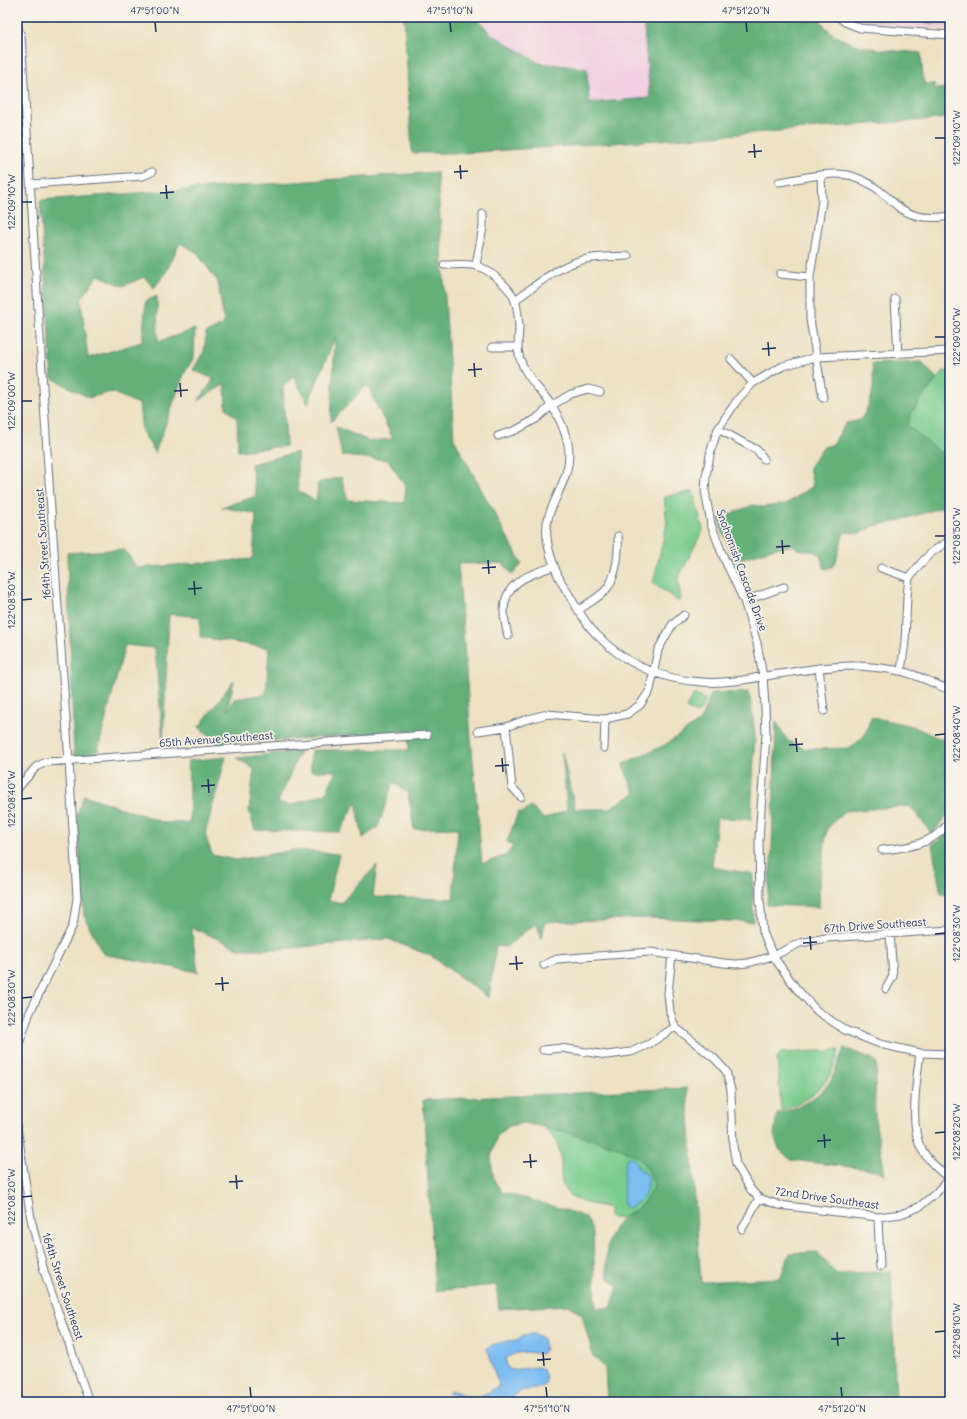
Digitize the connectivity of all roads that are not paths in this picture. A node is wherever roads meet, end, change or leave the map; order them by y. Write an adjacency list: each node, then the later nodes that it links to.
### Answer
1 (839, 17): 3 (street)
2 (17, 26): 7 (street, 164th Street Southeast)
3 (950, 35)
4 (152, 172): 7 (street)
5 (821, 176): 6 (street); 9 (street); 14 (street)
6 (779, 182)
7 (31, 184): 51 (street, 164th Street Southeast)
8 (483, 214): 12 (street)
9 (950, 216)
10 (628, 256): 16 (street)
11 (444, 265): 12 (street)
12 (476, 265): 16 (street)
13 (780, 274): 14 (street)
14 (810, 277): 21 (street)
15 (895, 299): 20 (street)
16 (515, 300): 18 (street)
17 (492, 347): 18 (street)
18 (517, 347): 26 (street)
19 (950, 351): 20 (street, Snohomish Cascade Drive)
20 (898, 354): 21 (street, Snohomish Cascade Drive)
21 (816, 357): 23 (street, Snohomish Cascade Drive); 25 (street)
22 (731, 359): 23 (street)
23 (754, 383): 27 (street, Snohomish Cascade Drive)
24 (600, 392): 26 (street)
25 (823, 398)
26 (551, 406): 28 (street); 32 (street)
27 (718, 428): 29 (street); 36 (street, Snohomish Cascade Drive)
28 (498, 436)
29 (764, 459)
30 (618, 536): 37 (street)
31 (950, 541): 34 (street)
32 (554, 566): 37 (street); 39 (street)
33 (881, 568): 34 (street)
34 (909, 578): 41 (street)
35 (784, 587): 36 (street)
36 (744, 601): 43 (street, Snohomish Cascade Drive)
37 (579, 610): 42 (street)
38 (684, 615): 42 (street)
39 (508, 636)
40 (819, 668): 41 (street); 43 (street); 45 (street)
41 (901, 671): 44 (street)
42 (654, 673): 43 (street); 46 (street)
43 (763, 677): 59 (street, Snohomish Cascade Drive)
44 (950, 690)
45 (824, 711)
46 (605, 719): 47 (street); 50 (street)
47 (506, 727): 48 (street); 53 (street)
48 (478, 731)
49 (427, 735): 51 (street, 65th Avenue Southeast)
50 (604, 748)
51 (69, 761): 52 (street, 65th Avenue Southeast); 63 (street, 164th Street Southeast)
52 (17, 789)
53 (521, 797)
54 (950, 821): 55 (street)
55 (882, 850)
56 (950, 930): 57 (street, 67th Drive Southeast)
57 (890, 934): 59 (street, 67th Drive Southeast); 61 (street)
58 (672, 955): 59 (street, 67th Drive Southeast); 60 (street, 67th Drive Southeast); 62 (street)
59 (773, 956): 66 (street, Snohomish Cascade Drive)
60 (544, 965)
61 (886, 989)
62 (675, 1027): 65 (street); 70 (street)
63 (19, 1034): 64 (street, 164th Street Southeast)
64 (17, 1050)
65 (543, 1050)
66 (920, 1053): 67 (street, Snohomish Cascade Drive); 69 (street)
67 (950, 1054)
68 (17, 1128): 74 (street, 164th Street Southeast)
69 (950, 1178): 71 (street, 72nd Drive Southeast)
70 (759, 1198): 71 (street, 72nd Drive Southeast); 72 (street)
71 (878, 1217): 73 (street)
72 (742, 1229)
73 (880, 1267)
74 (89, 1402)

